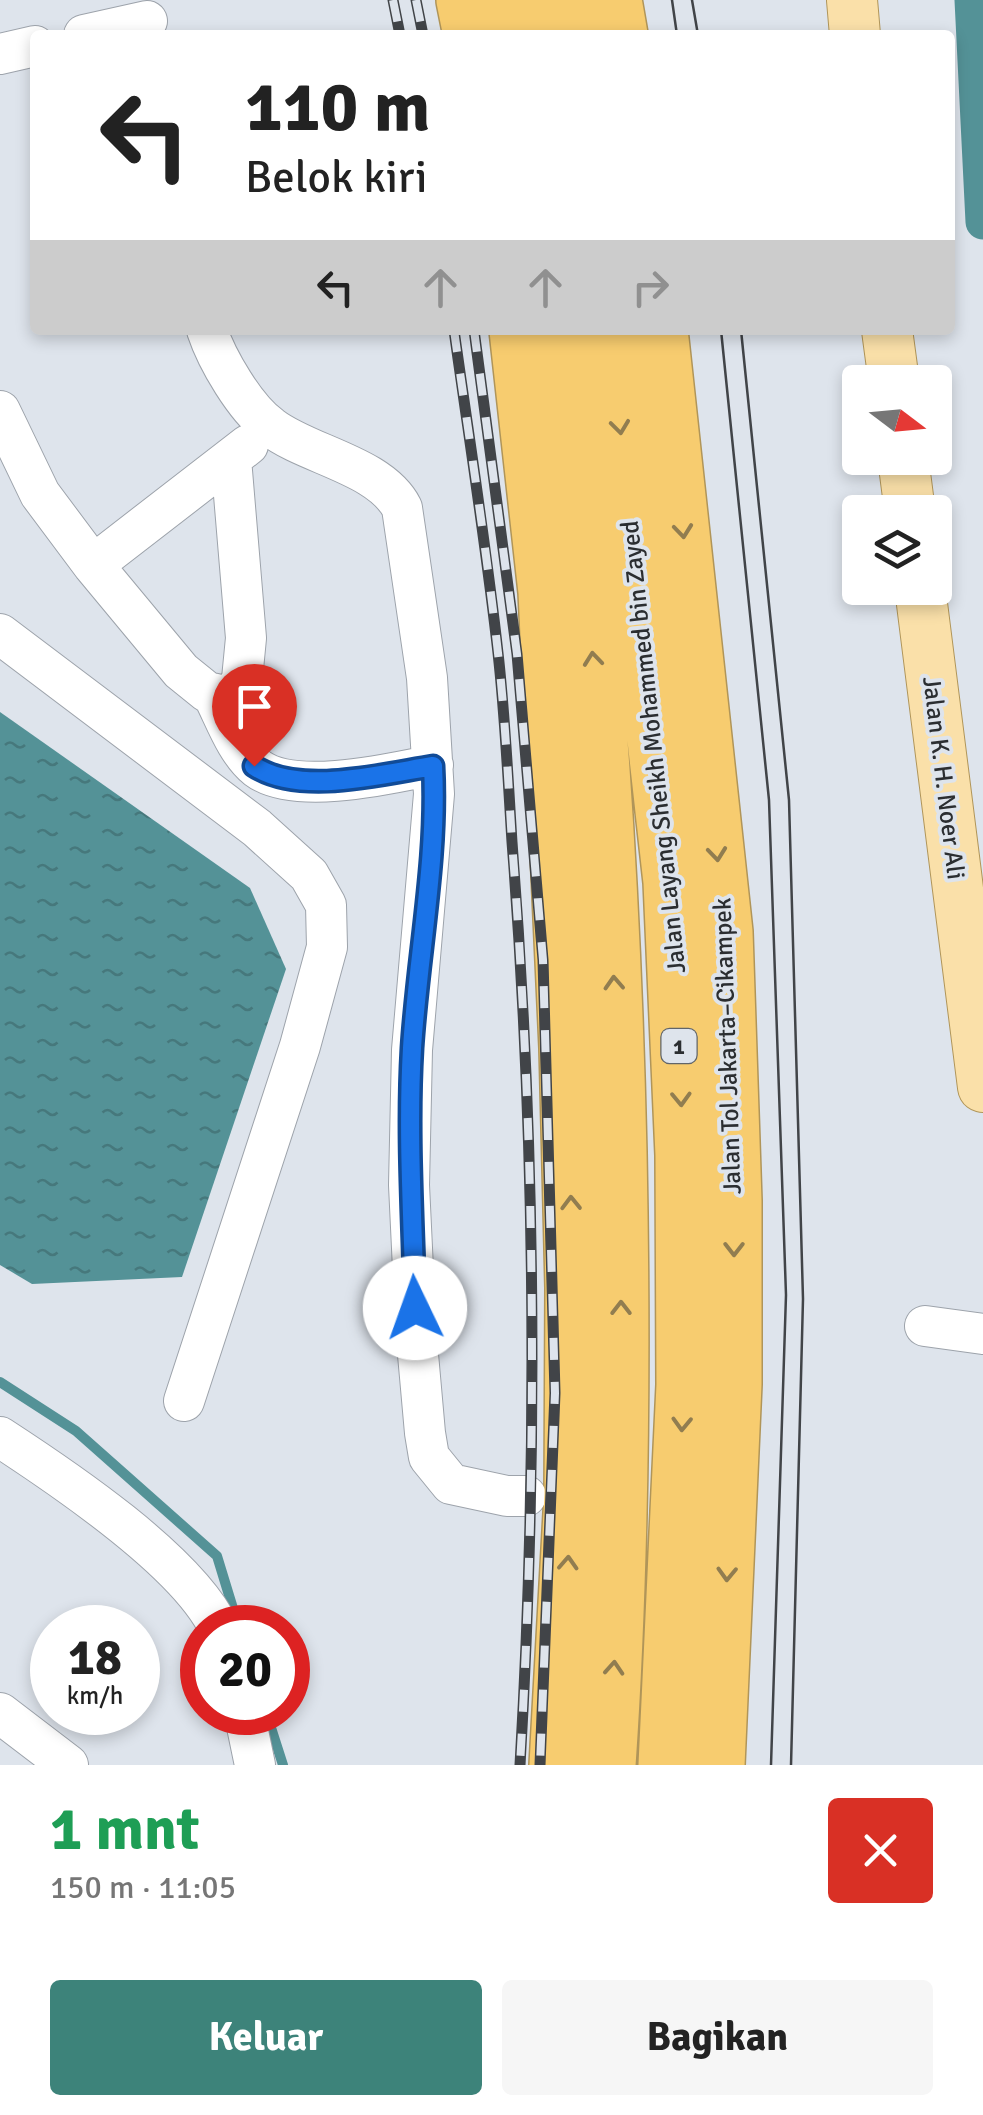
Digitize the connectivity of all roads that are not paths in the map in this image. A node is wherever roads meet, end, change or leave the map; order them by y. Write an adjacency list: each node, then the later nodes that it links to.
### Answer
1 (464, 0): 8 (highway)
2 (508, 0): 9 (highway)
3 (560, 0): 10 (highway)
4 (614, 0): 11 (highway)
5 (852, 0): 12 (main road)
6 (146, 19): 7 (street)
7 (103, 30)
8 (470, 30)
9 (513, 30)
10 (565, 30)
11 (619, 30)
12 (855, 30)
13 (30, 47): 14 (street)
14 (0, 54)
15 (209, 335): 23 (street)
16 (517, 335): 41 (highway, one-way to 16)
17 (558, 335): 42 (highway, Jalan Layang Sheikh Mohammed bin Zayed, one-way to 17)
18 (610, 335): 43 (highway, Jalan Layang Sheikh Mohammed bin Zayed / 1, one-way to 43)
19 (661, 335): 44 (highway, Jalan Tol Jakarta–Cikampek / 1, one-way to 44)
20 (888, 335): 21 (main road)
21 (892, 365)
22 (0, 411): 25 (street)
23 (271, 428): 24 (street); 29 (street)
24 (231, 458): 25 (street); 28 (street)
25 (93, 566): 28 (street)
26 (922, 605): 30 (main road, Jalan K. H. Noer Ali)
27 (0, 634): 33 (street)
28 (213, 695): 29 (street)
29 (433, 766): 35 (street)
30 (983, 1087)
31 (925, 1326): 32 (street)
32 (983, 1334)
33 (184, 1401)
34 (0, 1437): 36 (street)
35 (526, 1496)
36 (204, 1605)
37 (0, 1713): 39 (street)
38 (248, 1735): 40 (street)
39 (68, 1765)
40 (254, 1765)
41 (557, 1765)
42 (608, 1765)
43 (666, 1765)
44 (716, 1765)

